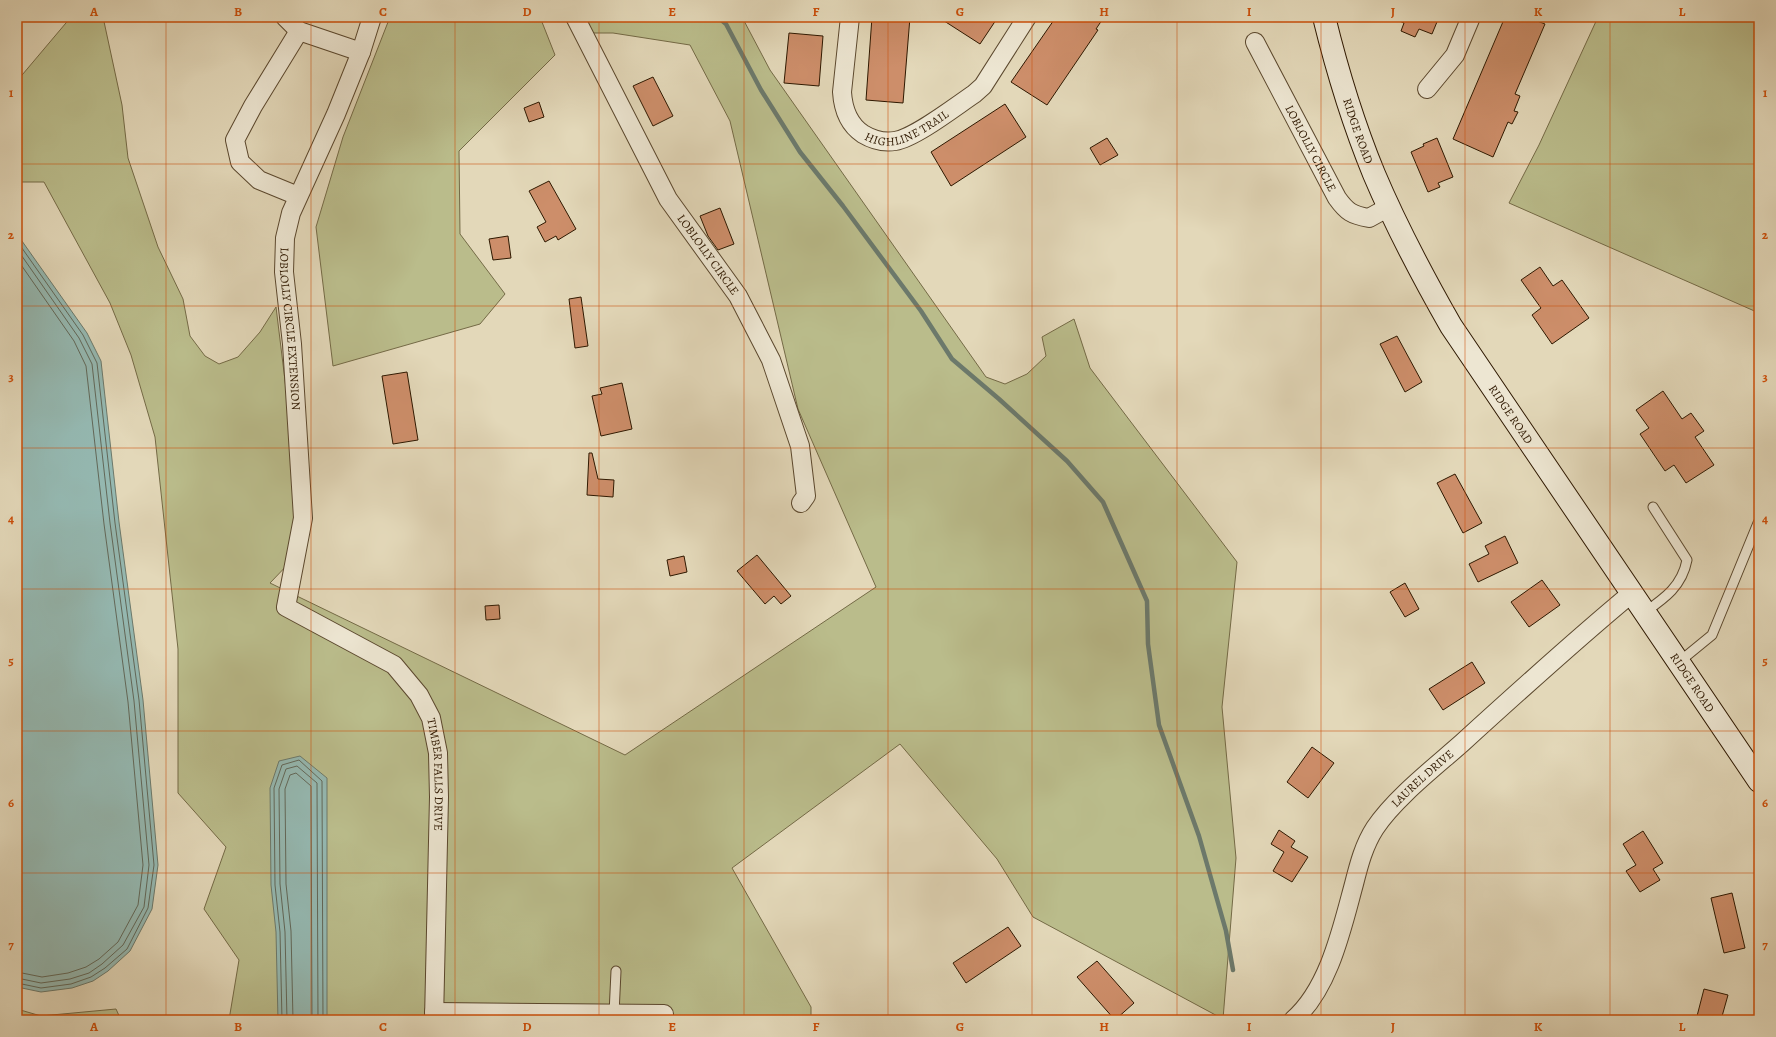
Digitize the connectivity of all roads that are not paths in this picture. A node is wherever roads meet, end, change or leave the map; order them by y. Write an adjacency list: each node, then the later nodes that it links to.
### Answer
1 (285, 17): 8 (street)
2 (372, 17): 10 (street, LOBLOLLY CIRCLE EXTENSION)
3 (575, 17): 14 (street, LOBLOLLY CIRCLE)
4 (850, 17): 5 (street, HIGHLINE TRAIL)
5 (1027, 17)
6 (1324, 17): 13 (street, RIDGE ROAD)
7 (1471, 17): 11 (street)
8 (299, 31): 10 (street); 12 (street)
9 (1255, 42): 13 (street, LOBLOLLY CIRCLE)
10 (361, 52): 12 (street, LOBLOLLY CIRCLE EXTENSION)
11 (1428, 90)
12 (298, 196): 18 (street, LOBLOLLY CIRCLE EXTENSION)
13 (1389, 207): 17 (street, RIDGE ROAD)
14 (801, 503)
15 (1653, 507): 19 (lane)
16 (1758, 523): 20 (lane)
17 (1632, 593): 19 (street, RIDGE ROAD); 26 (street, LAUREL DRIVE)
18 (286, 607): 25 (street, TIMBER FALLS DRIVE)
19 (1645, 612): 20 (street, RIDGE ROAD)
20 (1679, 662): 21 (street, RIDGE ROAD)
21 (1759, 781)
22 (616, 971): 23 (lane)
23 (614, 1014): 24 (street); 25 (street)
24 (664, 1014)
25 (434, 1016)
26 (1292, 1020)

